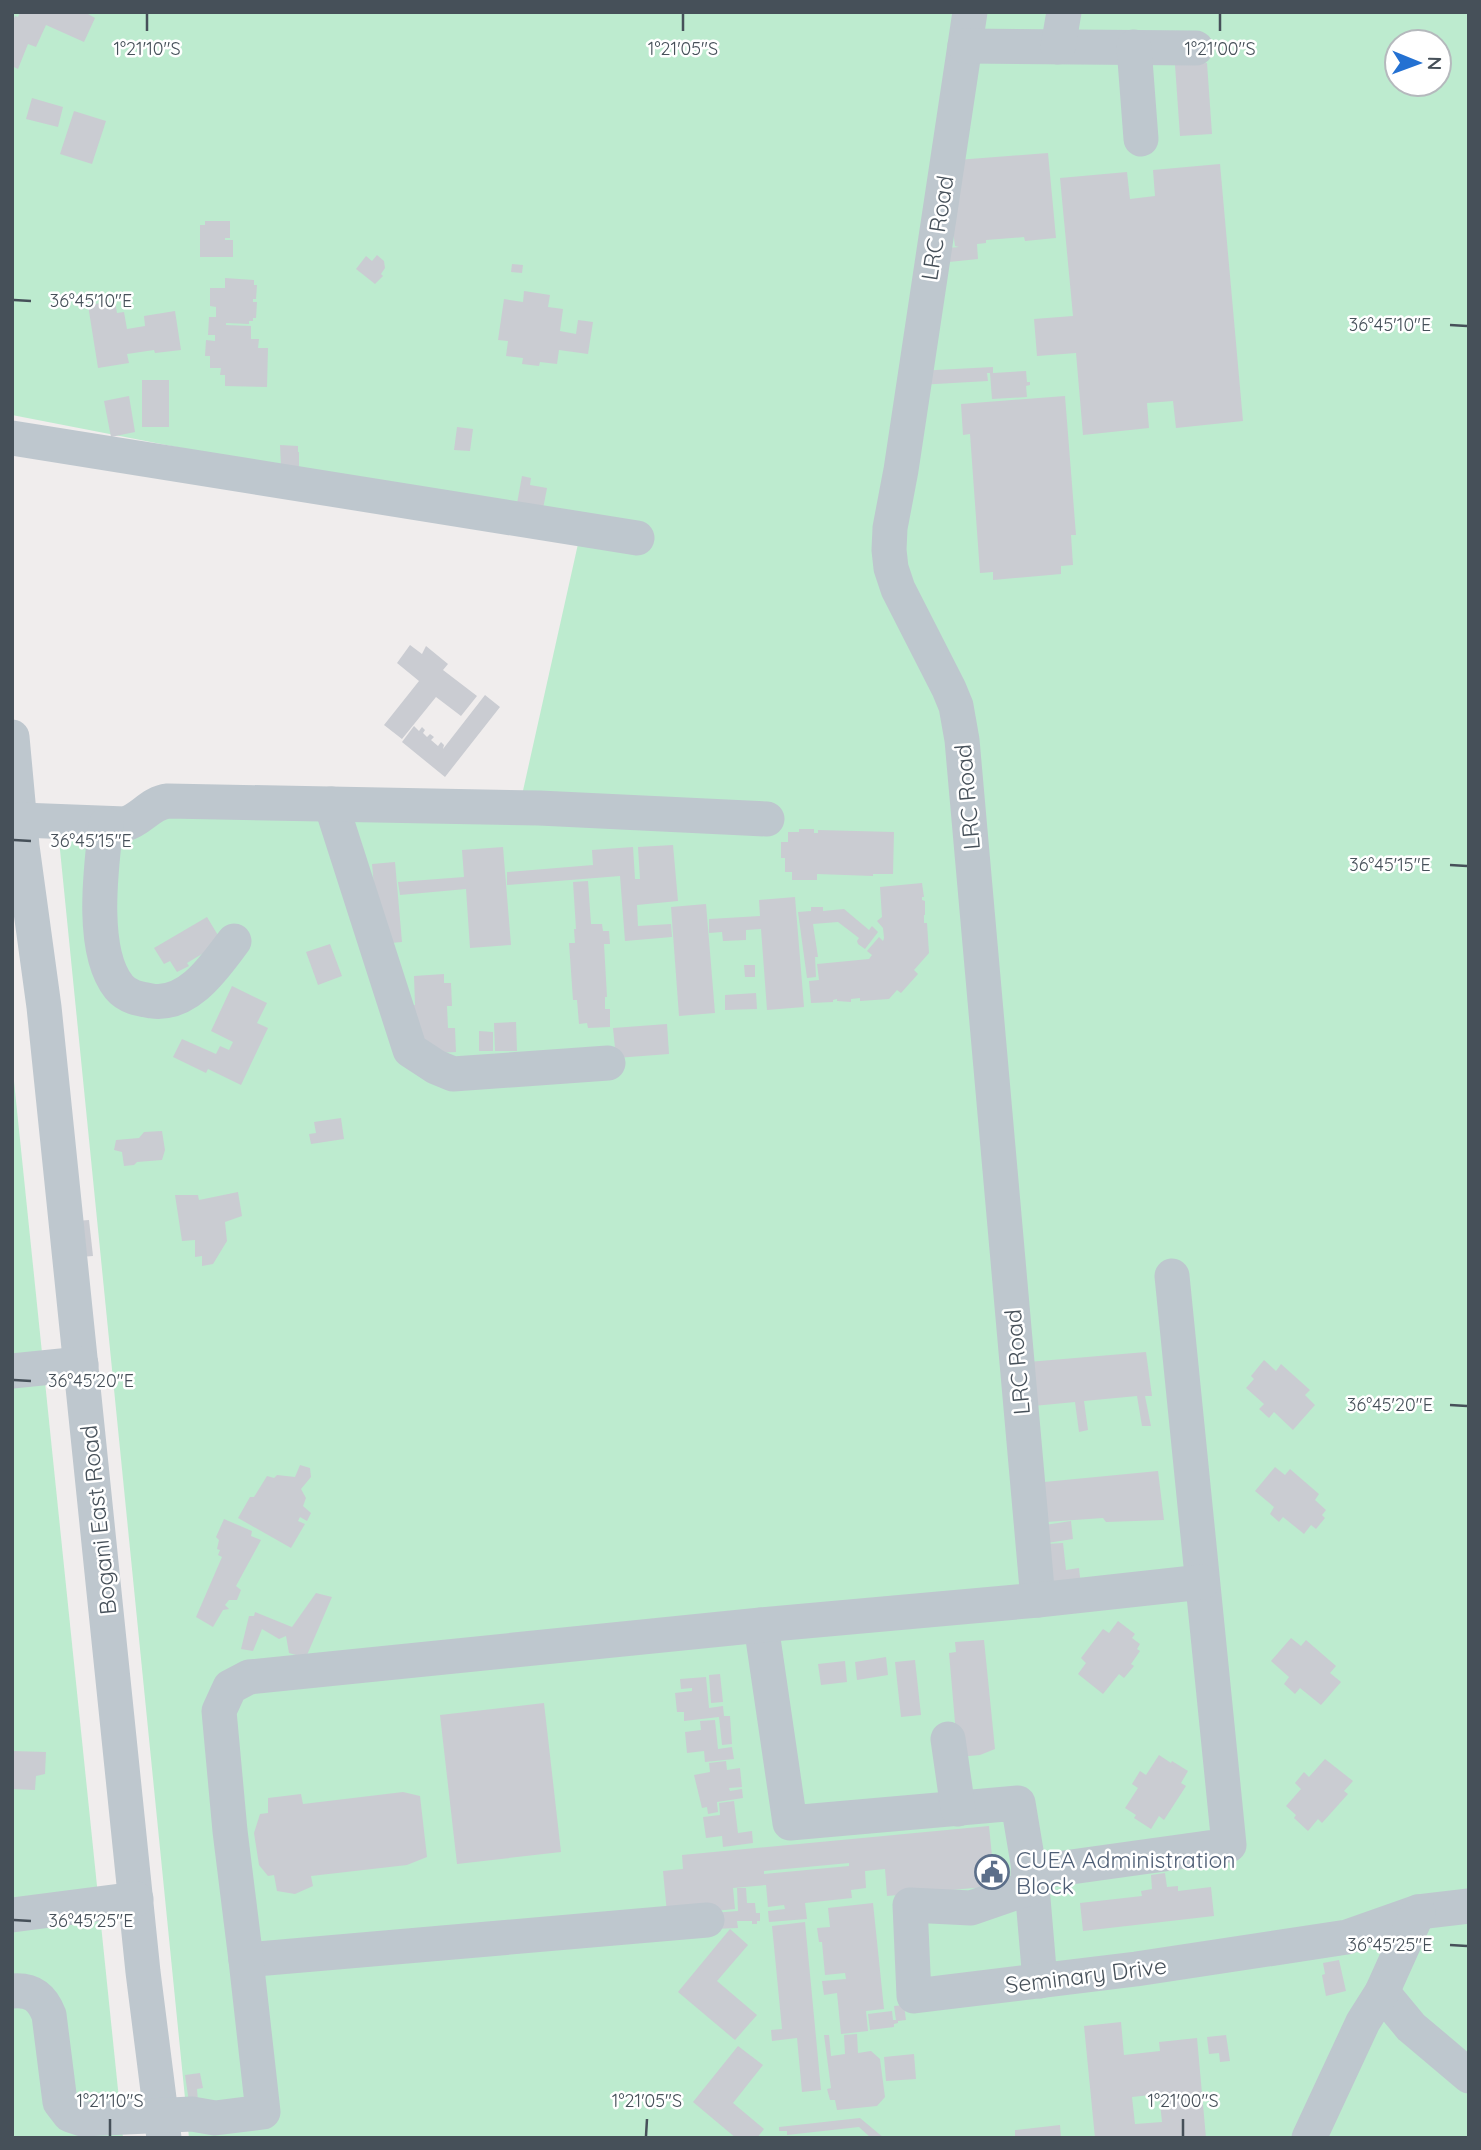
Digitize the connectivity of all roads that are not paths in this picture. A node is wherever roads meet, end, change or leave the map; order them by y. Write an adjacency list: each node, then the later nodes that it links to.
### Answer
1 (970, 12): 3 (street, LRC Road)
2 (1064, 12): 4 (street)
3 (965, 46): 4 (street); 21 (street, LRC Road)
4 (1058, 47): 5 (street)
5 (1134, 47): 6 (street); 7 (street)
6 (1196, 48)
7 (1140, 139)
8 (12, 438): 9 (street)
9 (637, 538)
10 (12, 737): 14 (street, Bogani East Road)
11 (331, 804): 12 (street); 13 (street); 16 (street)
12 (767, 819)
13 (106, 825): 14 (street); 15 (street)
14 (18, 838): 18 (street, Bogani East Road)
15 (234, 941)
16 (608, 1063)
17 (1172, 1276): 20 (street)
18 (82, 1364): 19 (street); 26 (street, Bogani East Road)
19 (12, 1371)
20 (1202, 1582): 21 (street); 25 (street)
21 (1038, 1600): 22 (street)
22 (761, 1625): 24 (street); 31 (street)
23 (948, 1739): 24 (street)
24 (958, 1809): 25 (street)
25 (1030, 1880): 32 (street); 32 (street, Seminary Drive)
26 (135, 1899): 29 (street); 36 (street, Bogani East Road)
27 (1469, 1906): 28 (street, Seminary Drive)
28 (1418, 1912): 32 (street, Seminary Drive); 34 (street)
29 (12, 1915)
30 (706, 1920): 31 (street)
31 (246, 1960): 36 (street)
32 (1040, 1981)
33 (12, 1992): 37 (street)
34 (1382, 1992): 35 (street); 38 (street)
35 (1469, 2076)
36 (162, 2127): 37 (street)
37 (82, 2128)
38 (1319, 2129)

